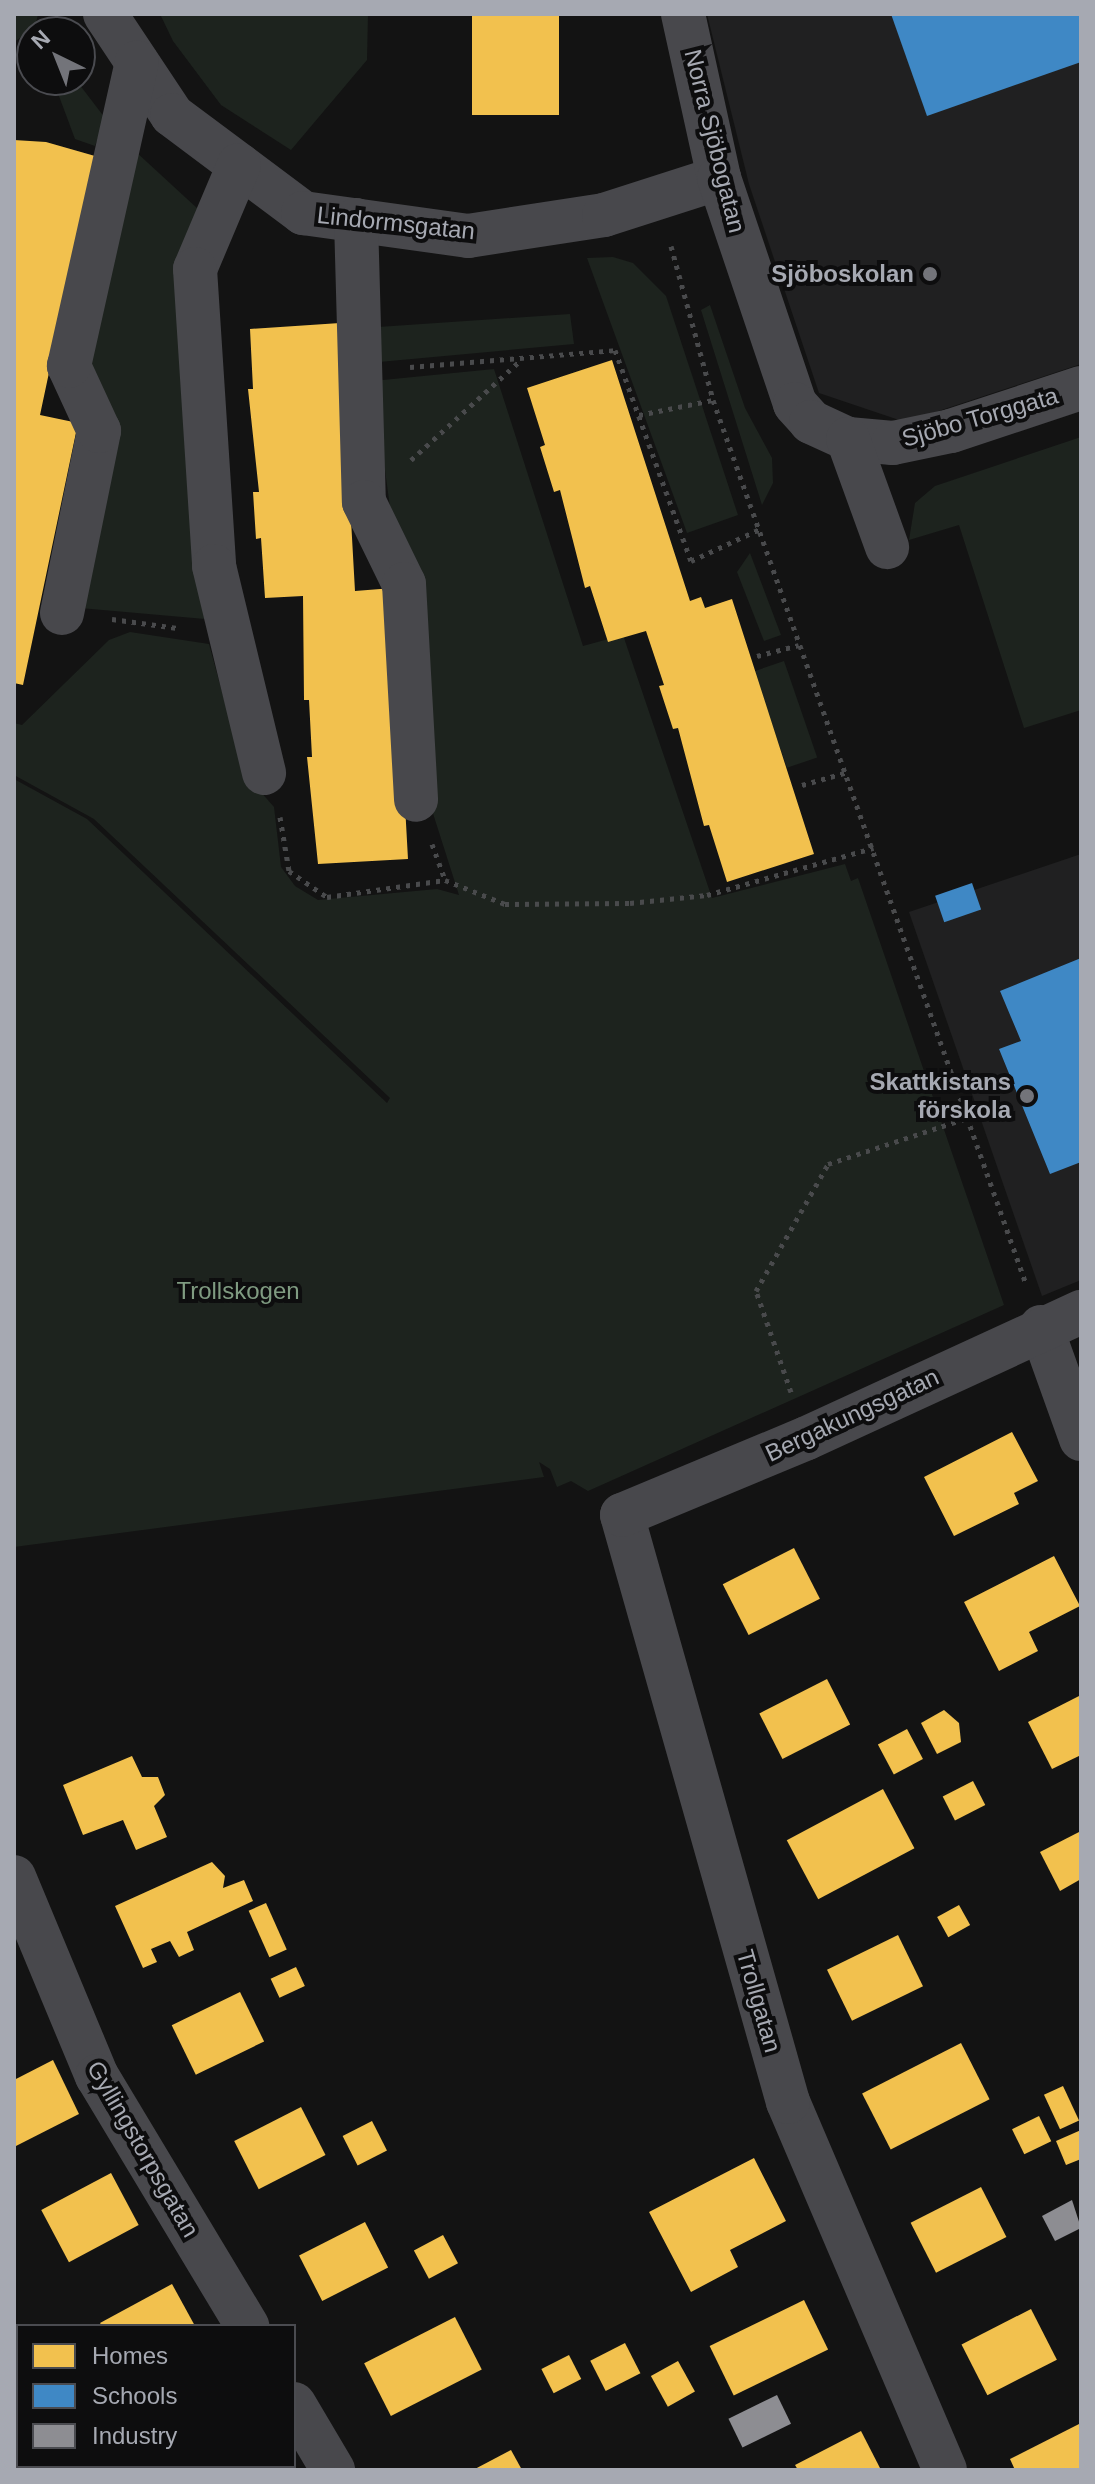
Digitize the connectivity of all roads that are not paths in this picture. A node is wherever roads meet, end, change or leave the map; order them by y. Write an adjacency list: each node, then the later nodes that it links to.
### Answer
1 (105, 14): 3 (street, Lindormsgatan)
2 (683, 14): 5 (street, Norra Sjöbogatan)
3 (137, 63): 4 (street, Lindormsgatan); 11 (street)
4 (239, 165): 6 (street, Lindormsgatan); 12 (street)
5 (719, 178): 6 (street, Lindormsgatan); 8 (street, Norra Sjöbogatan)
6 (356, 220): 13 (street)
7 (1081, 388): 9 (street, Sjöbo Torggata)
8 (795, 404): 9 (street, Sjöbo Torggata)
9 (848, 439): 10 (street)
10 (887, 547)
11 (62, 613)
12 (270, 788)
13 (416, 800)
14 (1081, 1312): 15 (street, Bergakungsgatan)
15 (1041, 1327): 16 (street); 17 (street, Bergakungsgatan)
16 (1081, 1439)
17 (622, 1515): 22 (street, Trollgatan)
18 (14, 1877): 19 (street, Gyllingstorpsgatan)
19 (246, 2324)
20 (296, 2407): 21 (street)
21 (333, 2470)
22 (945, 2470)

